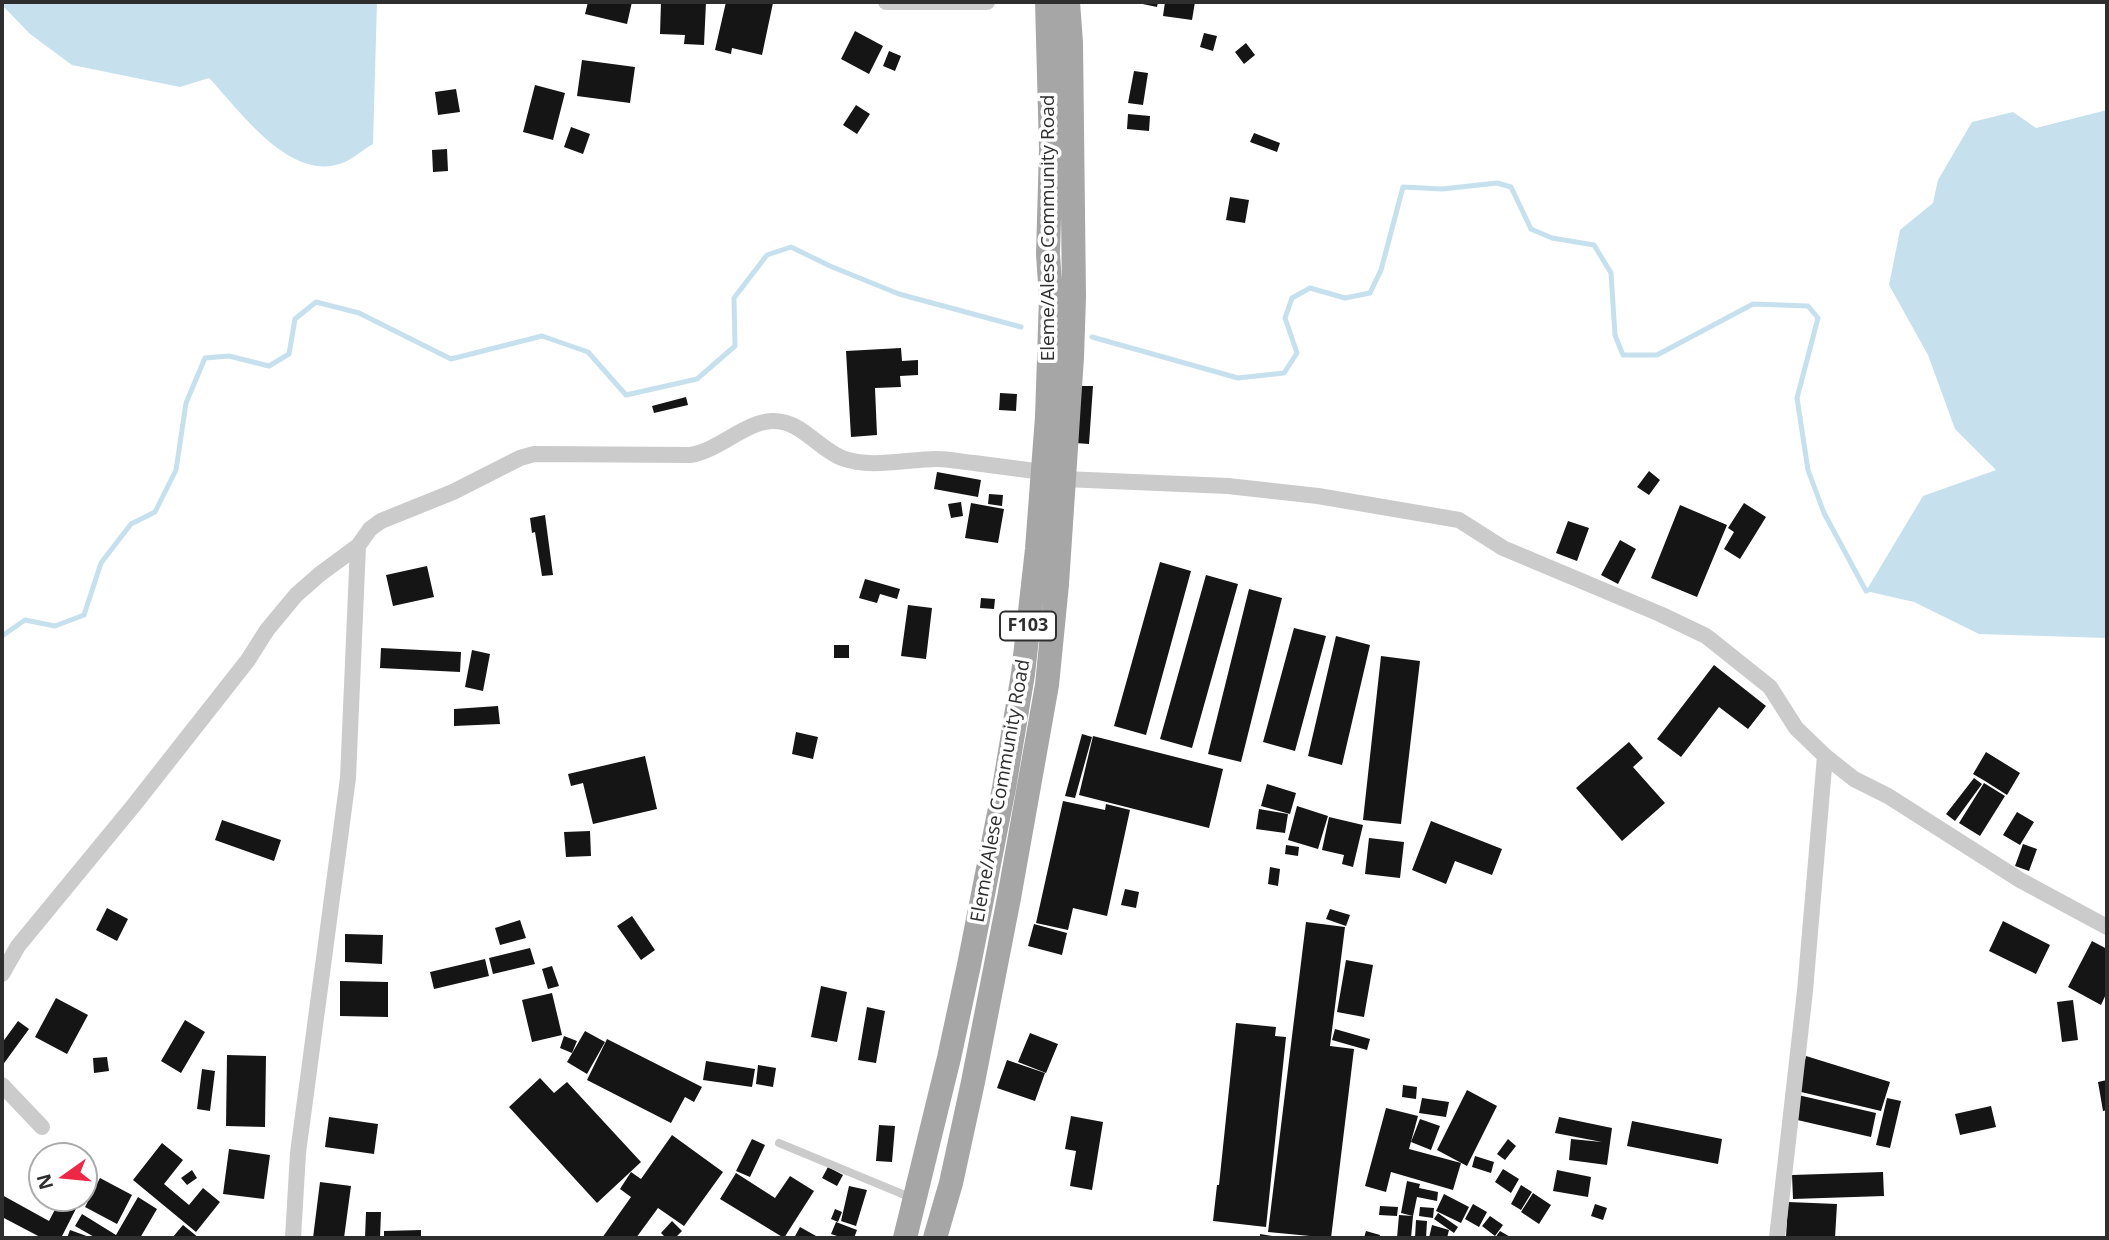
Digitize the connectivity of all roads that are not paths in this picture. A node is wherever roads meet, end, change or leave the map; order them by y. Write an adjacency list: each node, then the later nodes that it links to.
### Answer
1 (886, 2): 2 (street)
2 (987, 2)
3 (1046, 2): 5 (main road, Eleme/Alese Community Road / F103)
4 (1068, 2): 5 (main road, Eleme/Alese Community Road / F103)
5 (1054, 476): 6 (street); 7 (street); 13 (main road, Eleme/Alese Community Road / F103); 16 (main road, Eleme/Alese Community Road / F103)
6 (358, 546): 9 (street); 14 (street)
7 (1825, 756): 8 (street); 17 (street)
8 (2107, 927)
9 (2, 974)
10 (2, 1085): 11 (street)
11 (42, 1127)
12 (779, 1143): 13 (lane)
13 (915, 1199): 15 (main road, Eleme/Alese Community Road / F103)
14 (293, 1238)
15 (905, 1238)
16 (935, 1238)
17 (1777, 1238)

